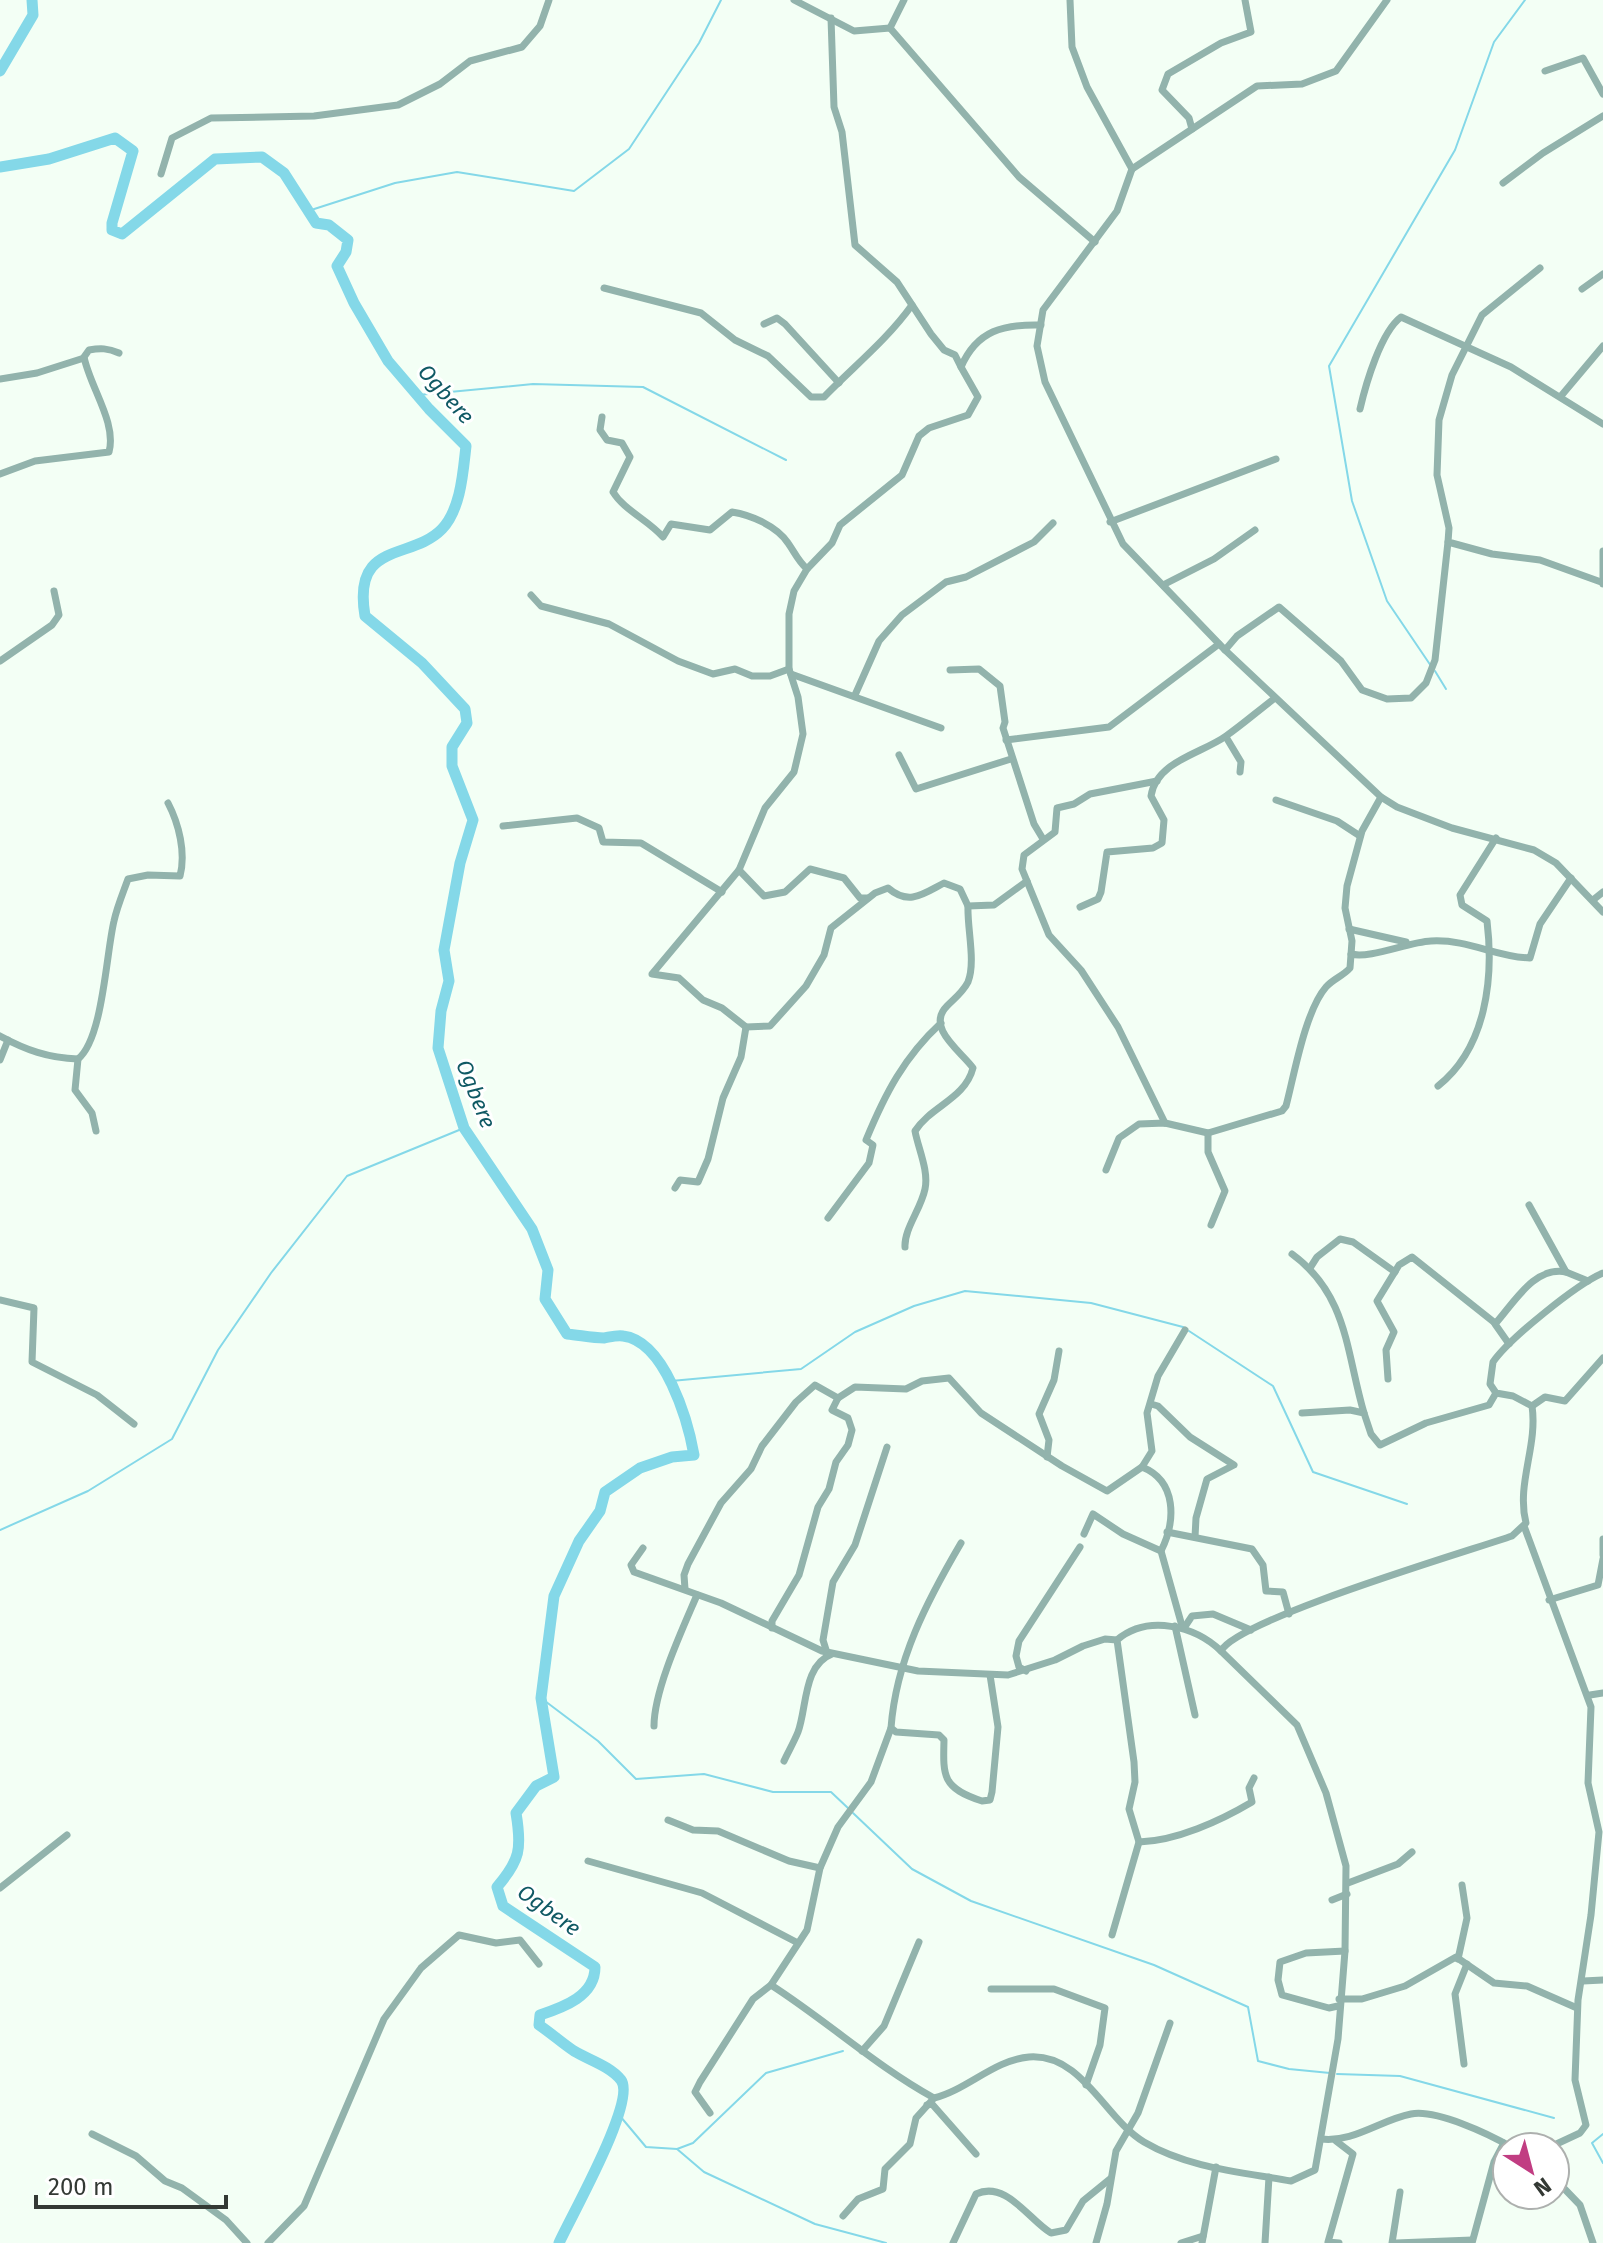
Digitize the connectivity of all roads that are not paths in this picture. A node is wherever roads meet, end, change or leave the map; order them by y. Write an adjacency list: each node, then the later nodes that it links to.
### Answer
1 (549, 0): 14 (street)
2 (794, 0): 7 (street)
3 (904, 0): 8 (street)
4 (1070, 0): 13 (street)
5 (1245, 0): 12 (street)
6 (1387, 0): 12 (street)
7 (831, 18): 8 (street); 21 (street)
8 (890, 28): 16 (street)
9 (1545, 71): 10 (street)
10 (1603, 94)
11 (1603, 116): 15 (street)
12 (1192, 129): 13 (street)
13 (1132, 169): 16 (street)
14 (161, 174)
15 (1503, 183)
16 (1095, 242): 23 (street)
17 (1540, 268): 24 (street)
18 (1603, 274): 20 (street)
19 (604, 288): 30 (street)
20 (1582, 289)
21 (912, 305): 28 (street); 30 (street)
22 (764, 324): 30 (street)
23 (1041, 325): 28 (street); 37 (street)
24 (1467, 346): 31 (street); 32 (street); 40 (street)
25 (1603, 346): 31 (street)
26 (119, 353): 27 (street)
27 (84, 358): 29 (street); 36 (street)
28 (961, 367): 42 (street)
29 (0, 379)
30 (839, 383)
31 (1561, 396): 34 (street)
32 (1360, 409)
33 (602, 417): 42 (street)
34 (1603, 424)
35 (1276, 459): 37 (street)
36 (0, 474)
37 (1110, 522): 44 (street)
38 (1053, 523): 51 (street)
39 (1255, 530): 44 (street)
40 (1448, 542): 43 (street); 47 (street)
41 (1603, 551): 43 (street)
42 (807, 569): 50 (street)
43 (1602, 583)
44 (1163, 585): 47 (street)
45 (54, 591): 48 (street)
46 (531, 595): 50 (street)
47 (1222, 647): 52 (street); 55 (street)
48 (0, 661)
49 (950, 670): 55 (street)
50 (790, 671): 51 (street); 67 (street)
51 (855, 695): 53 (street)
52 (1275, 698): 54 (street); 60 (street)
53 (941, 728)
54 (1226, 737): 58 (street); 59 (street)
55 (1006, 740): 57 (street)
56 (899, 755): 57 (street)
57 (1011, 759): 66 (street)
58 (1240, 772)
59 (1157, 781): 66 (street); 75 (street)
60 (1381, 797): 64 (street); 65 (street)
61 (1276, 800): 64 (street)
62 (168, 803): 84 (street)
63 (503, 826): 70 (street)
64 (1360, 836): 77 (street)
65 (1496, 838): 68 (street); 79 (street)
66 (1043, 839): 69 (street)
67 (739, 870): 70 (street); 72 (street)
68 (1571, 878): 73 (street); 79 (street)
69 (1027, 881): 74 (street); 87 (street)
70 (722, 892): 82 (street)
71 (1603, 892): 73 (street)
72 (868, 898): 74 (street); 82 (street)
73 (1593, 900): 76 (street)
74 (968, 906): 81 (street)
75 (1080, 907)
76 (1603, 912)
77 (1349, 929): 78 (street); 80 (street)
78 (1408, 942): 79 (street); 80 (street)
79 (1488, 948): 86 (street)
80 (1351, 954): 89 (street)
81 (941, 1023): 93 (street); 95 (street)
82 (746, 1027): 91 (street)
83 (4, 1038): 84 (street); 85 (street)
84 (78, 1059): 88 (street)
85 (0, 1060)
86 (1438, 1086)
87 (1165, 1123): 89 (street); 90 (street)
88 (96, 1131)
89 (1208, 1133): 94 (street)
90 (1106, 1170)
91 (675, 1188)
92 (1529, 1205): 99 (street)
93 (828, 1218)
94 (1211, 1225)
95 (905, 1247)
96 (1292, 1254): 97 (street)
97 (1310, 1268): 98 (street); 114 (street)
98 (1395, 1272): 103 (street); 108 (street)
99 (1566, 1272): 101 (street); 103 (street)
100 (1603, 1273): 101 (street)
101 (1588, 1281): 105 (street)
102 (0, 1300): 115 (street)
103 (1495, 1323): 105 (street)
104 (1185, 1330): 111 (street)
105 (1509, 1344): 109 (street)
106 (1059, 1351): 117 (street)
107 (1603, 1358): 112 (street)
108 (1388, 1379)
109 (1496, 1393): 112 (street); 114 (street)
110 (838, 1398): 117 (street); 129 (street); 134 (street)
111 (1151, 1404): 118 (street); 122 (street)
112 (1532, 1406): 119 (street)
113 (1302, 1413): 114 (street)
114 (1364, 1413)
115 (134, 1424)
116 (887, 1447): 138 (street)
117 (1047, 1457): 118 (street)
118 (1142, 1467): 120 (street)
119 (1524, 1526): 131 (street); 132 (street)
120 (1167, 1532): 122 (street); 127 (street)
121 (1084, 1534): 127 (street)
122 (1195, 1537): 132 (street)
123 (1603, 1539): 128 (street)
124 (961, 1543): 139 (street)
125 (1080, 1547): 140 (street)
126 (643, 1548): 129 (street)
127 (1161, 1551): 133 (street)
128 (1603, 1557): 131 (street)
129 (685, 1589): 130 (street)
130 (697, 1595): 134 (street); 145 (street)
131 (1549, 1600): 143 (street)
132 (1289, 1614): 135 (street)
133 (1180, 1627): 135 (street); 136 (street); 137 (street); 144 (street)
134 (772, 1628): 138 (street)
135 (1251, 1630): 137 (street)
136 (1117, 1640): 140 (street); 152 (street)
137 (1221, 1651): 157 (street)
138 (830, 1653): 139 (street); 147 (street)
139 (901, 1667): 141 (street); 146 (street)
140 (1026, 1671): 141 (street)
141 (990, 1675): 146 (street)
142 (1603, 1693): 143 (street)
143 (1590, 1695): 150 (street)
144 (1195, 1715)
145 (654, 1726)
146 (891, 1728): 156 (street)
147 (784, 1761)
148 (1254, 1778): 152 (street)
149 (668, 1820): 156 (street)
150 (1600, 1820): 154 (street)
151 (67, 1835): 159 (street)
152 (1139, 1842): 164 (street)
153 (1412, 1852): 157 (street)
154 (1600, 1855): 163 (street)
155 (588, 1861): 166 (street)
156 (820, 1868): 166 (street)
157 (1348, 1883): 160 (street)
158 (1462, 1885): 168 (street)
159 (0, 1888)
160 (1347, 1894): 161 (street); 167 (street)
161 (1332, 1900)
162 (1603, 1920): 163 (street)
163 (1590, 1921): 172 (street)
164 (1112, 1935)
165 (919, 1942): 178 (street)
166 (798, 1943): 173 (street)
167 (1345, 1951): 175 (street); 175 (street)
168 (1458, 1959): 170 (street); 175 (street)
169 (539, 1964): 202 (street)
170 (1467, 1964): 176 (street); 179 (street)
171 (1603, 1980): 172 (street)
172 (1583, 1981): 176 (street)
173 (771, 1985): 178 (street); 183 (street)
174 (991, 1989): 180 (street)
175 (1338, 2003): 188 (street)
176 (1577, 2008): 186 (street)
177 (1170, 2023): 184 (street)
178 (862, 2051): 181 (street)
179 (1464, 2064)
180 (1086, 2085): 181 (street); 184 (street)
181 (934, 2098): 182 (street)
182 (924, 2106): 190 (street); 197 (street)
183 (710, 2113)
184 (1128, 2131): 191 (street); 194 (street)
185 (92, 2134): 201 (street)
186 (1571, 2137)
187 (1491, 2138): 189 (street)
188 (1321, 2139): 189 (street); 193 (street)
189 (1336, 2141): 208 (street)
190 (976, 2154)
191 (1216, 2167): 193 (street); 199 (street)
192 (1491, 2173): 200 (street)
193 (1269, 2177): 207 (street)
194 (1110, 2179): 198 (street); 205 (street)
195 (1400, 2192): 209 (street)
196 (1571, 2196): 210 (street)
197 (843, 2216)
198 (1051, 2233): 203 (street); 204 (street)
199 (1203, 2240): 206 (street)
200 (1472, 2242): 209 (street)
201 (247, 2243)
202 (268, 2243)
203 (953, 2243)
204 (1045, 2243)
205 (1096, 2243)
206 (1181, 2243)
207 (1265, 2243)
208 (1339, 2243)
209 (1394, 2243)
210 (1593, 2243)

